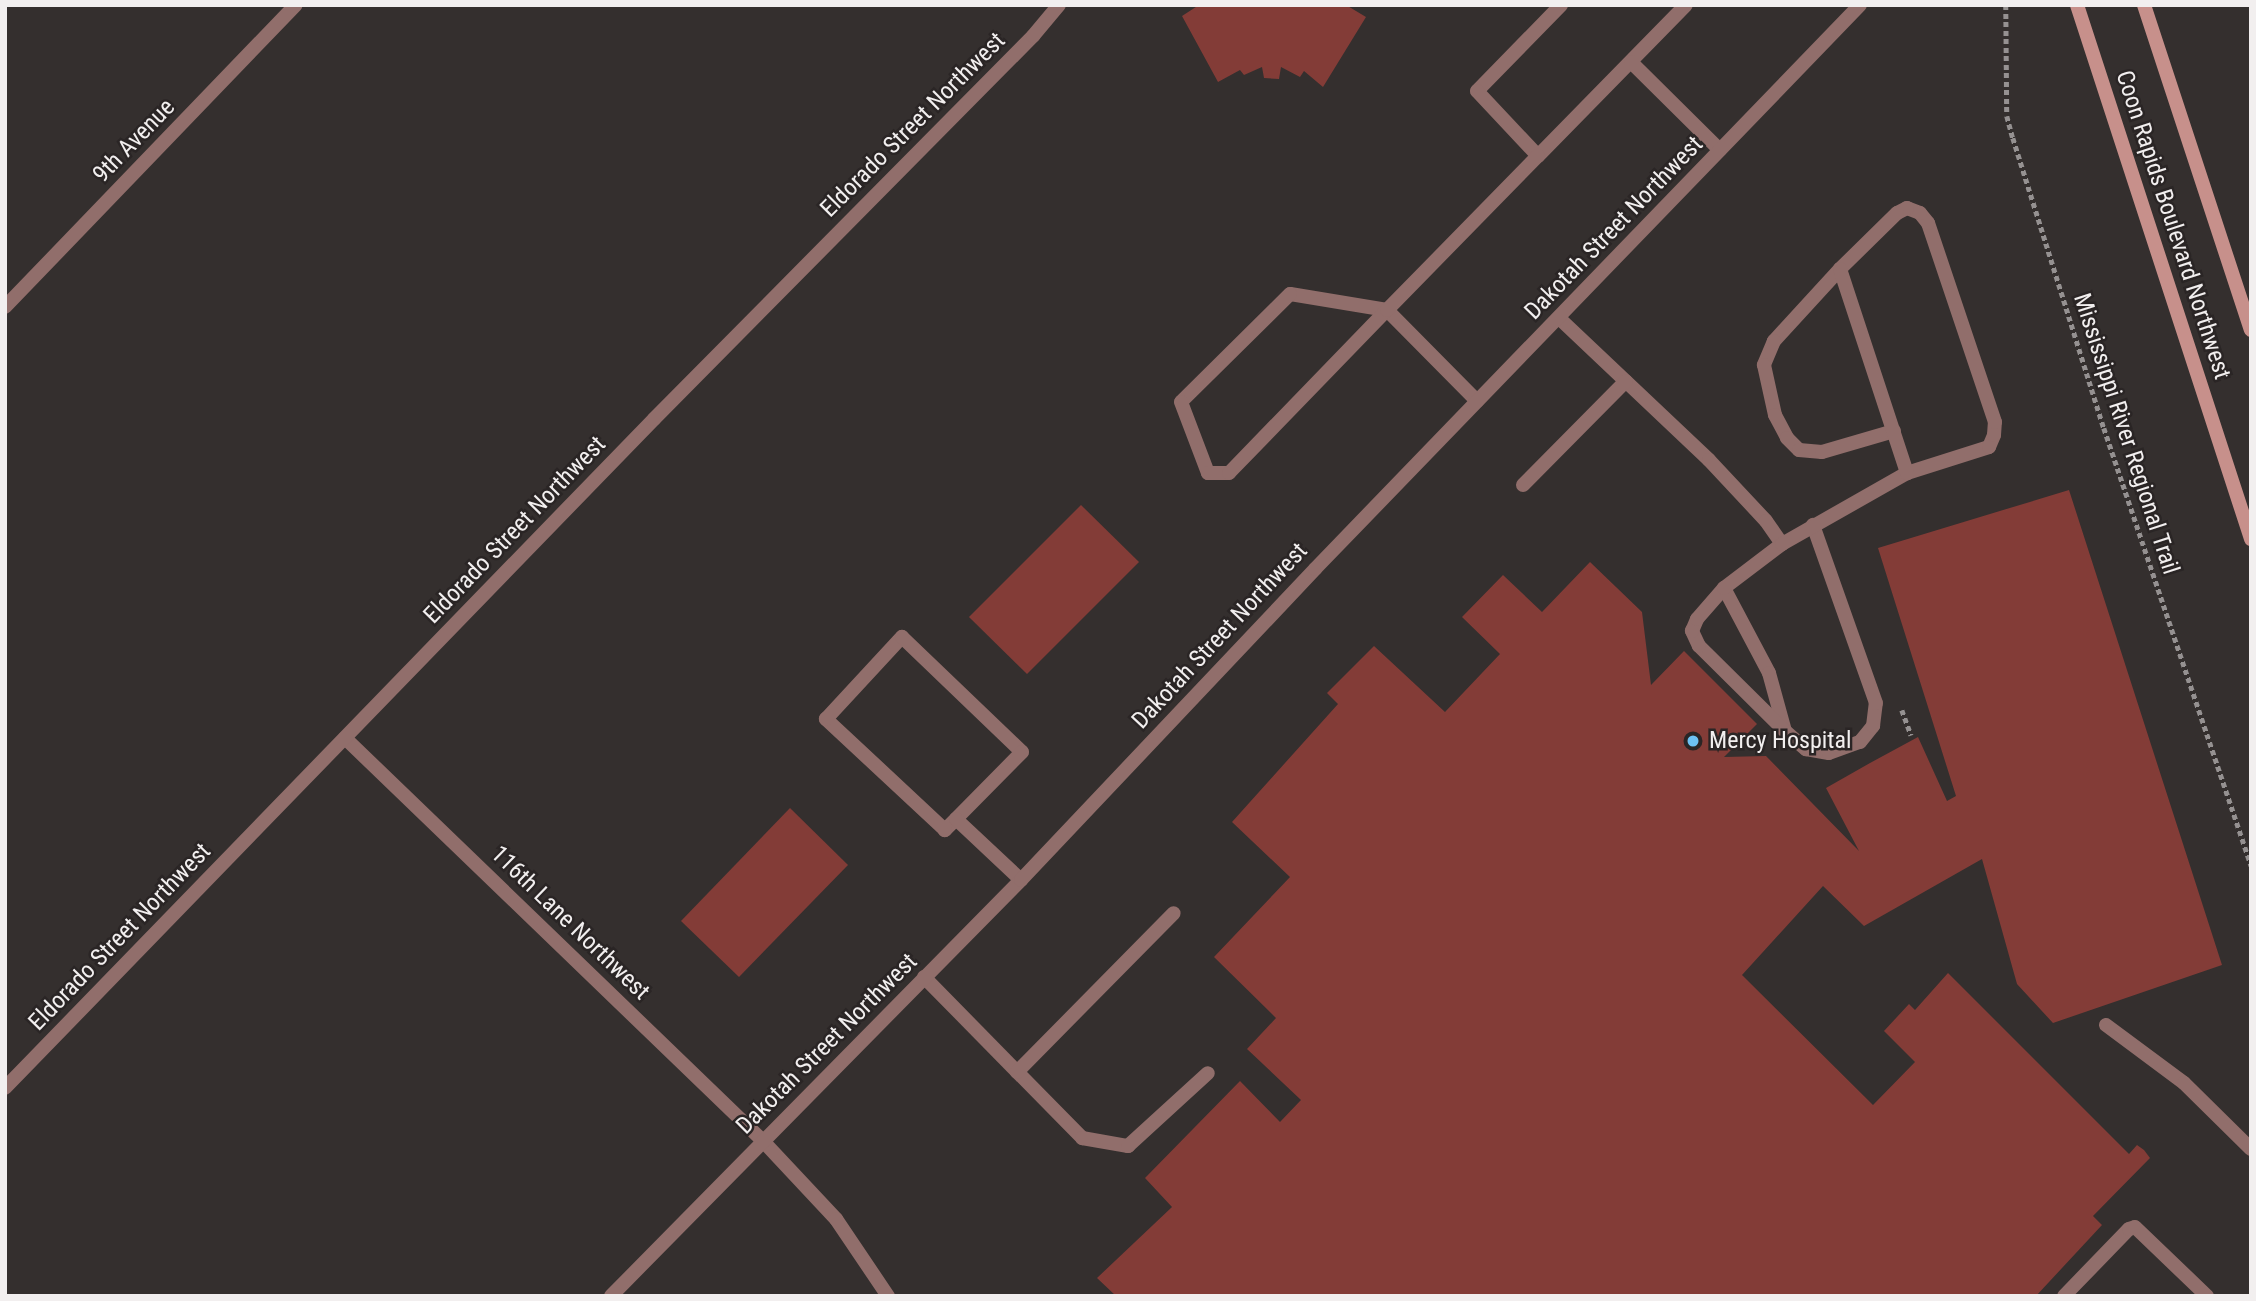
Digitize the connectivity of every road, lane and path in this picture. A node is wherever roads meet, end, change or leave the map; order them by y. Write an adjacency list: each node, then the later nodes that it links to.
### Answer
1 (296, 5): 13 (street, 9th Avenue)
2 (1059, 5): 27 (street, Eldorado Street Northwest)
3 (1561, 5): 11 (street)
4 (1686, 5): 9 (street)
5 (1860, 5): 10 (street, Dakotah Street Northwest)
6 (2006, 5): 29 (path, Mississippi River Regional Trail)
7 (2077, 5): 23 (main road, Coon Rapids Boulevard Northwest)
8 (2144, 5): 16 (main road, Coon Rapids Boulevard Northwest)
9 (1631, 62): 10 (street); 11 (street)
10 (1720, 150): 15 (street, Dakotah Street Northwest)
11 (1538, 156): 14 (street)
12 (1840, 269): 19 (street); 19 (street); 20 (street)
13 (5, 307)
14 (1387, 310): 14 (street); 18 (street)
15 (1560, 319): 17 (street); 18 (street, Dakotah Street Northwest)
16 (2251, 330)
17 (1626, 381): 21 (street); 24 (street)
18 (1477, 401): 30 (street, Dakotah Street Northwest)
19 (1894, 430): 20 (street)
20 (1907, 474): 22 (street)
21 (1523, 485)
22 (1813, 525): 24 (street); 26 (street)
23 (2251, 539)
24 (1782, 544): 25 (street)
25 (1724, 588): 26 (street); 26 (street)
26 (1785, 731)
27 (345, 738): 36 (street, Eldorado Street Northwest); 37 (street, 116th Lane Northwest)
28 (956, 819): 28 (street); 30 (street)
29 (2251, 866)
30 (1021, 880): 32 (street, Dakotah Street Northwest)
31 (1174, 913): 34 (street)
32 (924, 977): 34 (street); 37 (street, Dakotah Street Northwest)
33 (2106, 1025): 38 (street)
34 (1017, 1072): 35 (street)
35 (1209, 1073)
36 (5, 1087)
37 (763, 1141): 39 (street, Dakotah Street Northwest); 40 (street, 116th Lane Northwest)
38 (2251, 1149)
39 (611, 1296)
40 (888, 1296)
41 (2064, 1296): 42 (street)
42 (2207, 1296)

